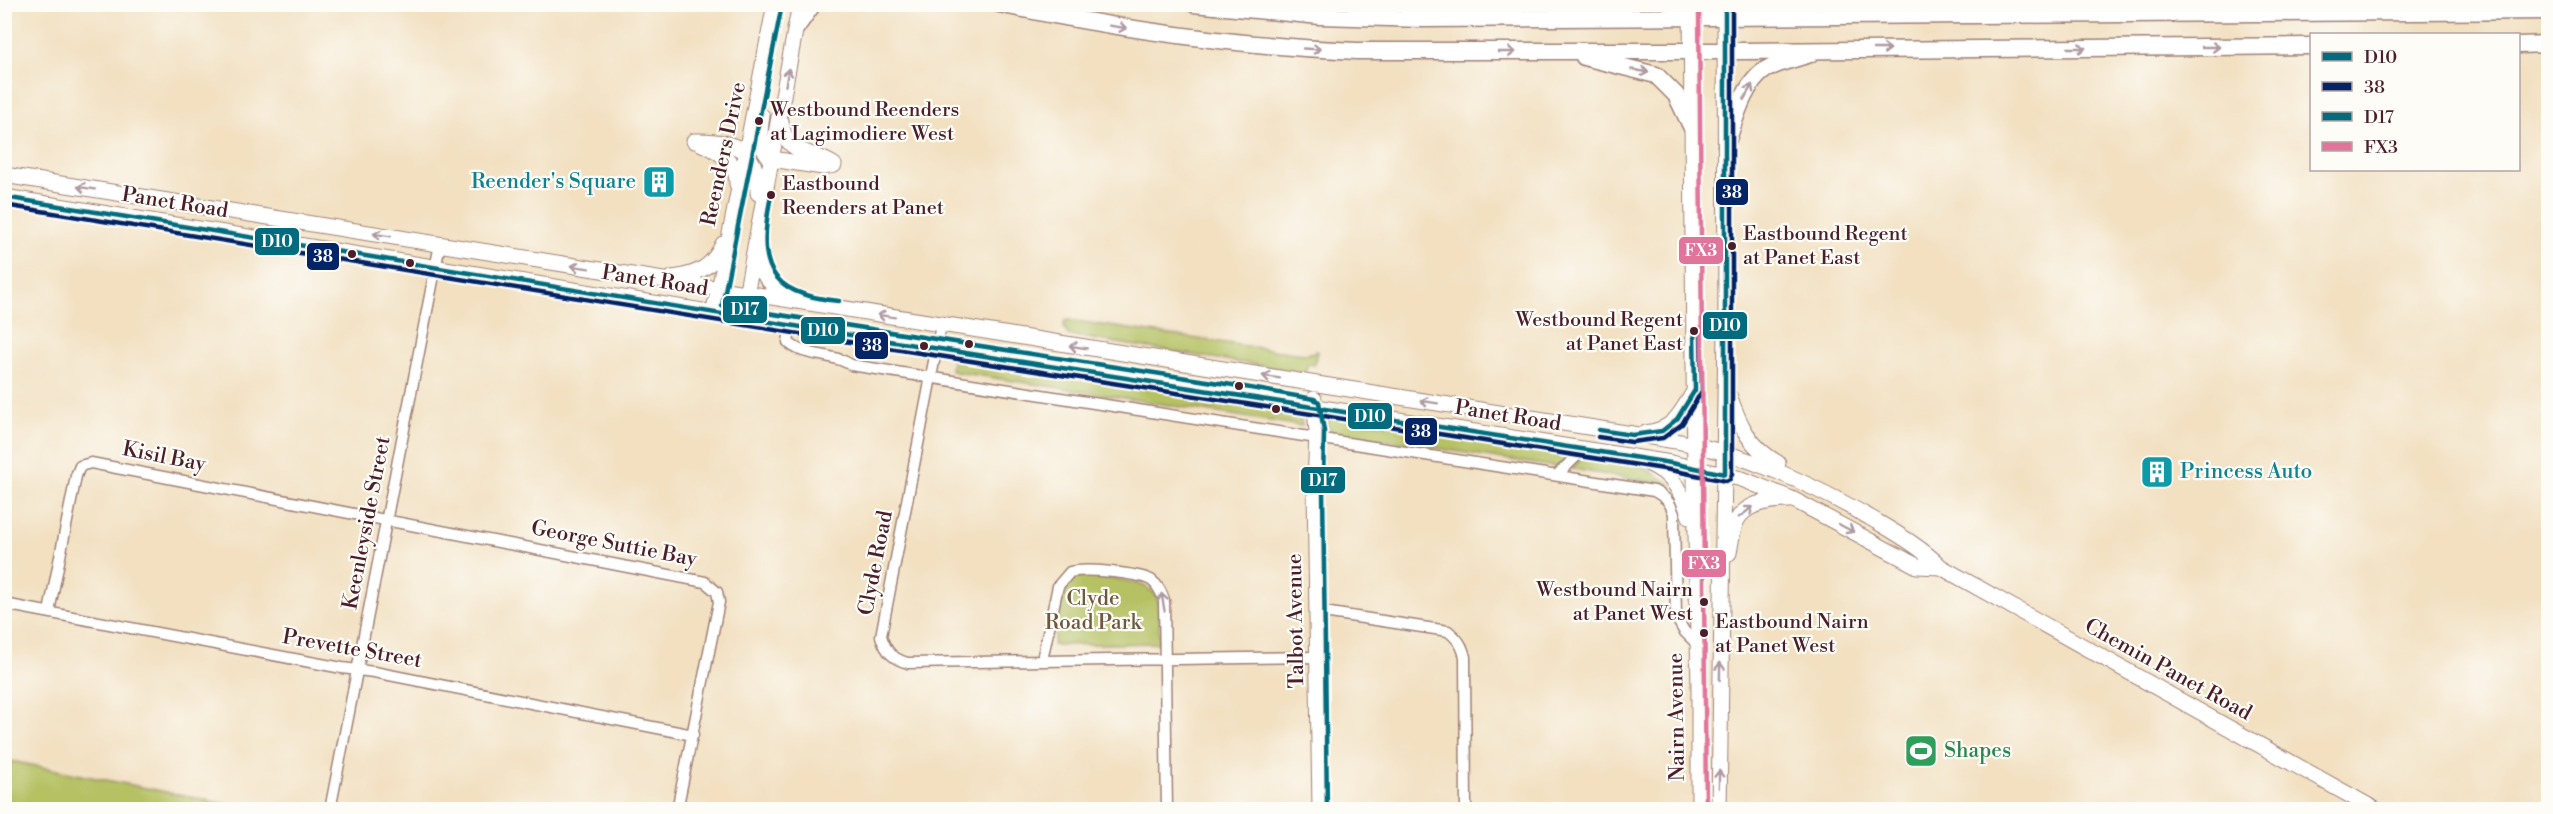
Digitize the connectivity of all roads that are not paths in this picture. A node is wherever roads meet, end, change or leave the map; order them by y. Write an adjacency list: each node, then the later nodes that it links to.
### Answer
1 (800, 4): 16 (street)
2 (813, 4): 16 (main road)
3 (999, 4): 23 (main road, one-way to 23)
4 (1194, 4): 15 (main road)
5 (1449, 4): 15 (main road)
6 (1556, 4): 14 (main road)
7 (1643, 4): 14 (main road)
8 (1799, 4): 13 (main road)
9 (775, 6): 17 (street, Reenders Drive)
10 (1691, 11): 11 (main road); 14 (main road); 22 (street, Nairn Avenue)
11 (1725, 11): 13 (main road); 24 (street, Nairn Avenue)
12 (2542, 12): 13 (main road)
13 (1832, 16)
14 (1609, 17): 15 (main road)
15 (1423, 19)
16 (796, 28): 25 (street, one-way to 16)
17 (770, 39): 28 (street, Reenders Drive); 29 (street)
18 (2542, 44): 19 (main road)
19 (2520, 45)
20 (2310, 46): 21 (main road, one-way to 20)
21 (1823, 49): 24 (main road); 27 (main road, one-way to 21)
22 (1692, 50): 23 (main road); 24 (main road); 26 (street, Nairn Avenue)
23 (1563, 51): 26 (main road, one-way to 26)
24 (1725, 51): 27 (street, Nairn Avenue)
25 (780, 116): 29 (street); 29 (street)
26 (1692, 128): 49 (street, Nairn Avenue)
27 (1726, 145): 47 (street, Nairn Avenue)
28 (745, 153): 31 (street, Reenders Drive); 31 (street); 34 (street)
29 (772, 159): 34 (street)
30 (4, 175): 35 (street, Panet Road, one-way to 30)
31 (737, 195): 33 (street, Reenders Drive)
32 (4, 197): 36 (street, Panet Road)
33 (729, 230): 37 (street); 38 (street, Reenders Drive)
34 (757, 232): 39 (street); 40 (street)
35 (440, 244): 36 (street, Keenleyside Street); 37 (street, Panet Road, one-way to 35)
36 (436, 266): 41 (street, Panet Road); 62 (street, Keenleyside Street)
37 (658, 279): 38 (street, Panet Road)
38 (719, 290): 39 (street, Panet Road); 41 (street, Reenders Drive)
39 (746, 294): 40 (street, Panet Road); 42 (street)
40 (805, 303): 44 (street, Panet Road, one-way to 40)
41 (712, 312): 42 (street, Panet Road)
42 (742, 316): 43 (street, Panet Road)
43 (791, 325): 45 (street, Panet Road); 46 (street)
44 (941, 325): 45 (street, Clyde Road); 48 (street, Panet Road, one-way to 44)
45 (937, 346): 46 (street, Clyde Road); 50 (street, Panet Road)
46 (932, 378): 51 (street); 75 (street, Clyde Road)
47 (1725, 383): 55 (street, Nairn Avenue); 61 (street)
48 (1322, 385): 50 (street, Talbot Avenue); 52 (street, Panet Road, one-way to 48)
49 (1695, 390): 52 (street); 53 (street, Nairn Avenue)
50 (1319, 407): 51 (street, Talbot Avenue); 54 (street, Panet Road)
51 (1316, 434): 59 (street); 70 (street, Talbot Avenue)
52 (1632, 435): 53 (street, Panet Road)
53 (1695, 445): 55 (street, Panet Road); 57 (street, Nairn Avenue)
54 (1583, 450): 56 (street, Panet Road); 59 (street)
55 (1724, 452): 58 (street, Nairn Avenue); 61 (street, Chemin Panet Road)
56 (1633, 458): 57 (street, Panet Road); 64 (street)
57 (1695, 468): 58 (street, Panet Road); 64 (street, Nairn Avenue)
58 (1725, 474): 60 (street, Chemin Panet Road); 68 (street, Nairn Avenue)
59 (1557, 475): 65 (street)
60 (1794, 500): 66 (street, Chemin Panet Road, one-way to 66); 68 (street, one-way to 60)
61 (1852, 508): 63 (street, Chemin Panet Road)
62 (387, 519): 71 (street, Kisil Bay); 77 (street, Keenleyside Street); 78 (street, George Suttie Bay)
63 (1892, 531): 66 (street); 67 (street, Chemin Panet Road)
64 (1696, 534): 65 (street); 72 (street, Nairn Avenue)
65 (1674, 537): 72 (street)
66 (1882, 548): 67 (street, Chemin Panet Road)
67 (1941, 567): 86 (street, Chemin Panet Road)
68 (1721, 585): 73 (street, Nairn Avenue)
69 (4, 604): 71 (street, Prevette Street)
70 (1317, 611): 74 (street, Talbot Avenue); 83 (street)
71 (49, 612): 77 (street, Prevette Street)
72 (1697, 644): 73 (street); 84 (street, Nairn Avenue)
73 (1720, 645): 85 (street, Nairn Avenue, one-way to 73)
74 (1318, 657): 76 (street, Clyde Road); 82 (street, Talbot Avenue)
75 (1042, 660): 76 (street, Clyde Road); 76 (street, one-way to 75)
76 (1165, 660): 81 (street)
77 (357, 670): 78 (street, Prevette Street); 79 (street, Keenleyside Street)
78 (693, 735): 80 (street, George Suttie Bay)
79 (330, 810)
80 (677, 810)
81 (1167, 810)
82 (1320, 810)
83 (1466, 810)
84 (1699, 810)
85 (1719, 810)
86 (2376, 810)

